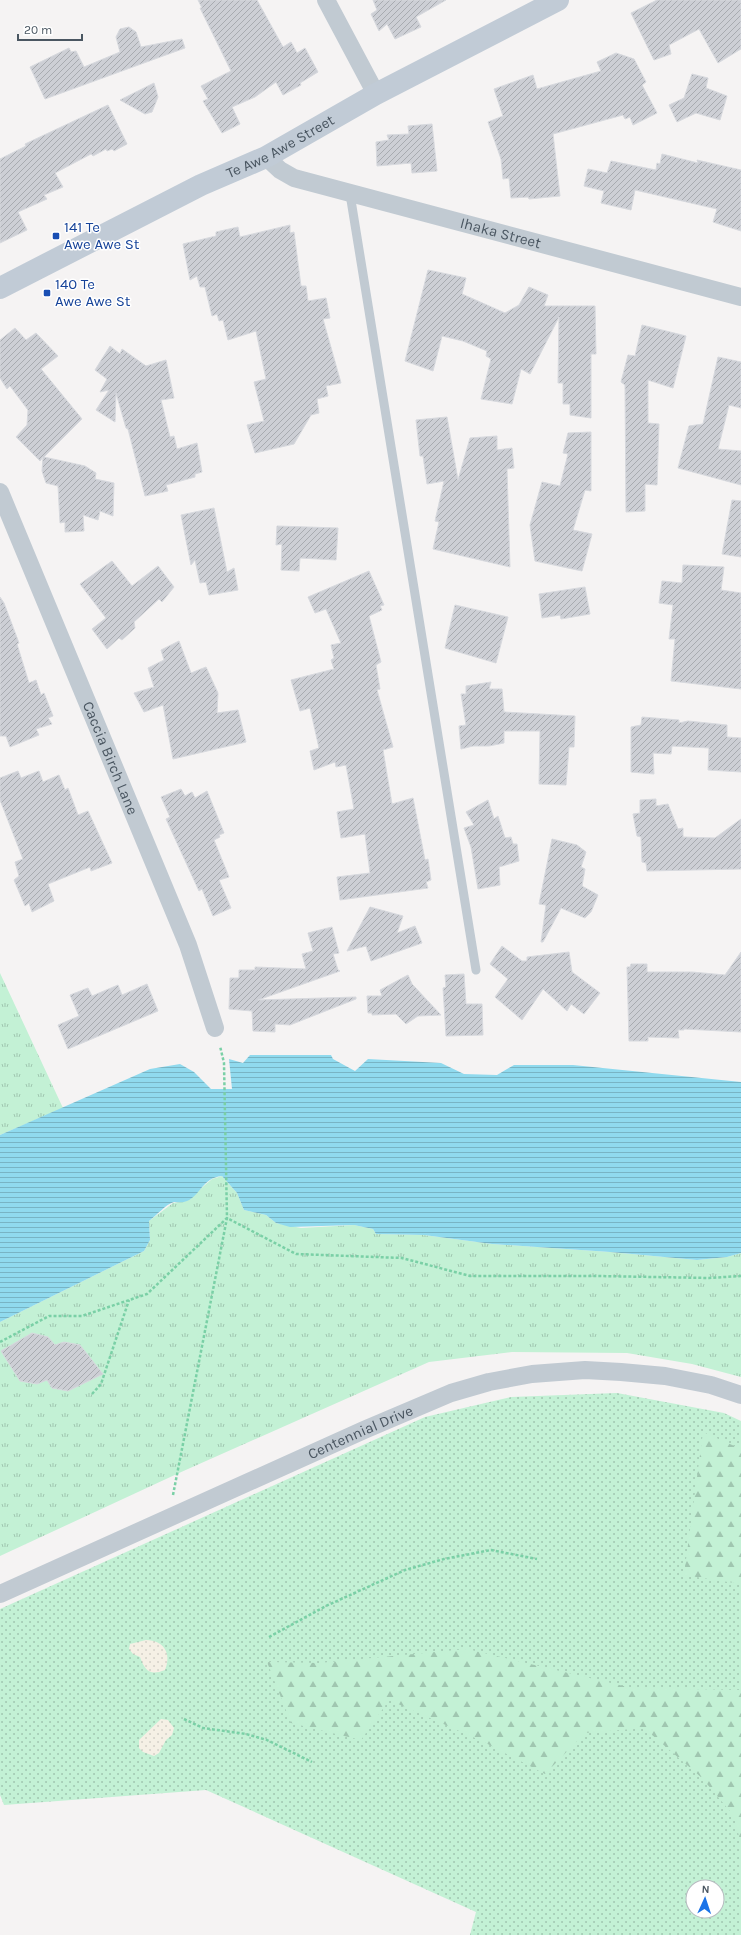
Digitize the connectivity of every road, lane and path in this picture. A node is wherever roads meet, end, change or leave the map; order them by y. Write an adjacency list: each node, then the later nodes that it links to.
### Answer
1 (326, 0): 3 (street)
2 (558, 0): 3 (main road, Te Awe Awe Street)
3 (376, 94): 4 (main road, Te Awe Awe Street)
4 (266, 157): 5 (street, Ihaka Street); 6 (main road, Te Awe Awe Street)
5 (350, 194): 7 (street, Ihaka Street); 9 (lane)
6 (0, 288)
7 (741, 297)
8 (0, 492): 10 (street, Caccia Birch Lane)
9 (476, 970)
10 (215, 1028): 11 (path)
11 (227, 1218): 12 (path); 13 (path); 17 (path)
12 (741, 1276)
13 (129, 1300): 14 (path); 15 (path)
14 (0, 1342)
15 (92, 1394)
16 (741, 1395): 17 (street, Centennial Drive)
17 (179, 1514): 19 (street, Centennial Drive)
18 (537, 1559): 20 (path)
19 (0, 1594)
20 (269, 1637)
21 (184, 1719): 22 (path)
22 (312, 1762)

